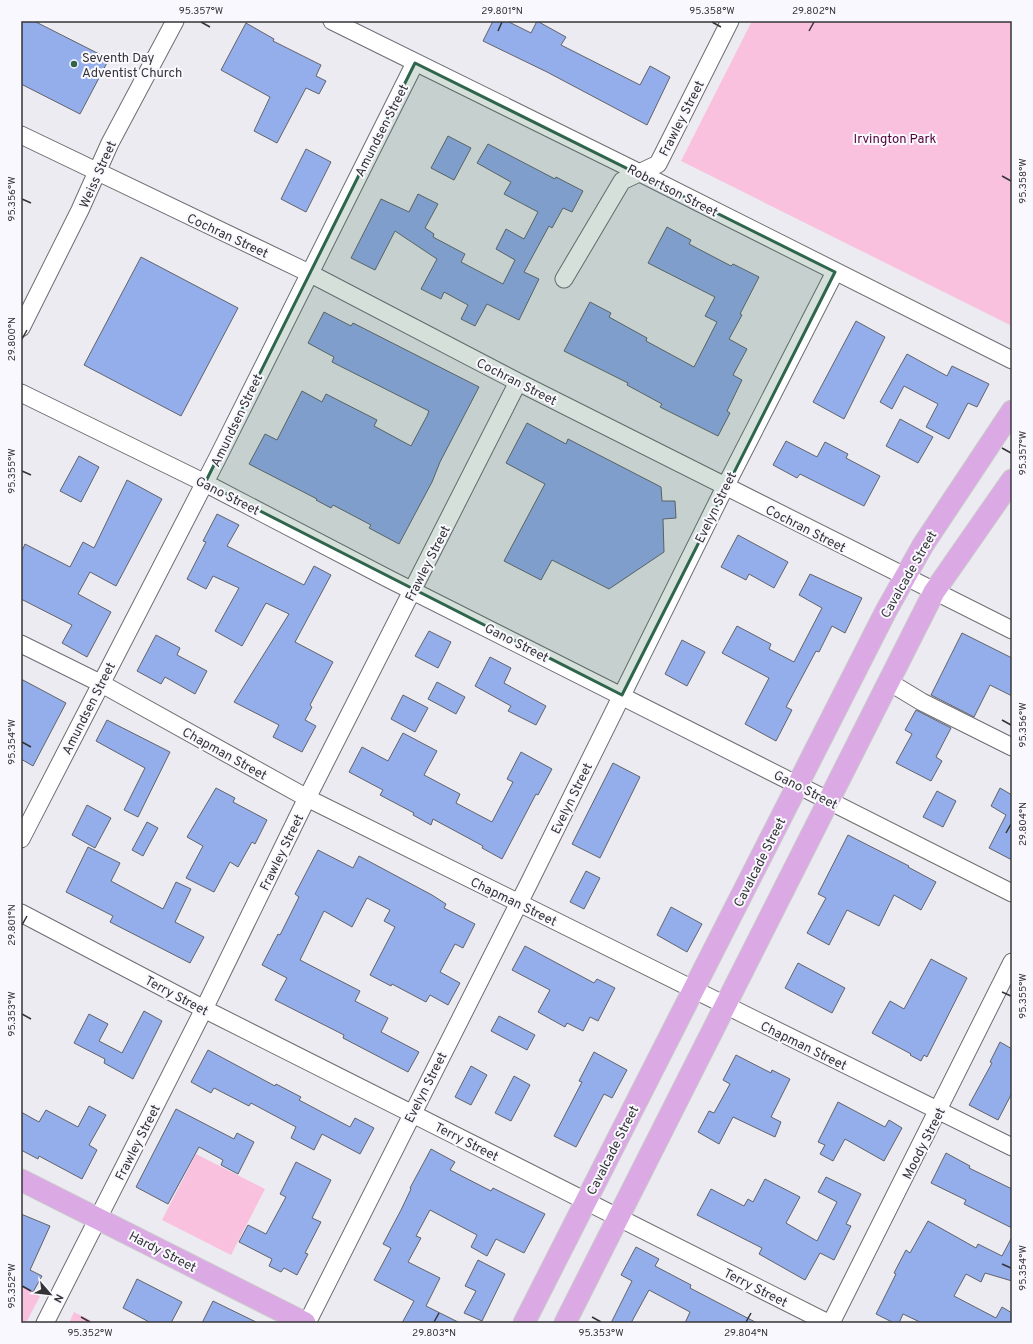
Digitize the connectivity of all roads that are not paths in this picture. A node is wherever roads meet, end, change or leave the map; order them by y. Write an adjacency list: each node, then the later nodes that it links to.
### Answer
1 (175, 21): 6 (street, Weiss Street)
2 (332, 21): 4 (street, Robertson Street)
3 (730, 21): 7 (street, Frawley Street)
4 (415, 63): 7 (street, Robertson Street); 9 (street, Amundsen Street)
5 (21, 135): 6 (street, Cochran Street)
6 (98, 172): 9 (street, Cochran Street); 11 (street, Weiss Street)
7 (640, 173): 8 (street, Robertson Street); 10 (street, Frawley Street)
8 (835, 272): 12 (street, Robertson Street); 18 (street, Evelyn Street)
9 (309, 273): 13 (street, Cochran Street); 17 (street, Amundsen Street)
10 (564, 279)
11 (21, 328)
12 (1012, 360)
13 (518, 382): 18 (street, Cochran Street); 20 (street, Frawley Street)
14 (21, 393): 17 (street, Gano Street)
15 (1012, 411): 19 (main road, Cavalcade Street)
16 (1012, 480): 21 (main road)
17 (205, 483): 20 (street, Gano Street); 25 (street, Amundsen Street)
18 (724, 487): 19 (street, Cochran Street); 26 (street, Evelyn Street)
19 (904, 577): 21 (street, Cochran Street); 28 (main road, Cavalcade Street)
20 (413, 591): 26 (street, Gano Street); 29 (street, Frawley Street)
21 (934, 592): 22 (street, Cochran Street); 24 (main road)
22 (1012, 630)
23 (21, 644): 25 (street, Chapman Street)
24 (889, 682): 27 (street); 30 (main road)
25 (102, 684): 29 (street, Chapman Street); 31 (street, Amundsen Street)
26 (622, 695): 28 (street, Gano Street); 33 (street, Evelyn Street)
27 (1012, 748)
28 (798, 785): 30 (street, Gano Street); 36 (main road, Cavalcade Street)
29 (307, 798): 33 (street, Chapman Street); 38 (street, Frawley Street)
30 (829, 801): 32 (street, Gano Street); 37 (main road)
31 (21, 839)
32 (1012, 893)
33 (518, 903): 36 (street, Chapman Street); 40 (street, Evelyn Street)
34 (21, 913): 38 (street, Terry Street)
35 (1012, 962): 39 (street, Moody Street)
36 (694, 990): 37 (street, Chapman Street); 43 (main road, Cavalcade Street)
37 (725, 1006): 39 (street, Chapman Street); 45 (main road)
38 (204, 1009): 40 (street, Terry Street); 44 (street, Frawley Street)
39 (938, 1111): 41 (street, Chapman Street); 51 (street, Moody Street)
40 (412, 1114): 43 (street, Terry Street); 47 (street, Evelyn Street)
41 (1012, 1147)
42 (21, 1180): 44 (main road, Hardy Street)
43 (586, 1201): 45 (street, Terry Street); 48 (main road, Cavalcade Street)
44 (98, 1218): 46 (street, Frawley Street); 47 (main road, Hardy Street)
45 (619, 1218): 49 (main road); 50 (street, Terry Street)
46 (45, 1323)
47 (306, 1323)
48 (524, 1323)
49 (565, 1323)
50 (828, 1323)
51 (831, 1323)

